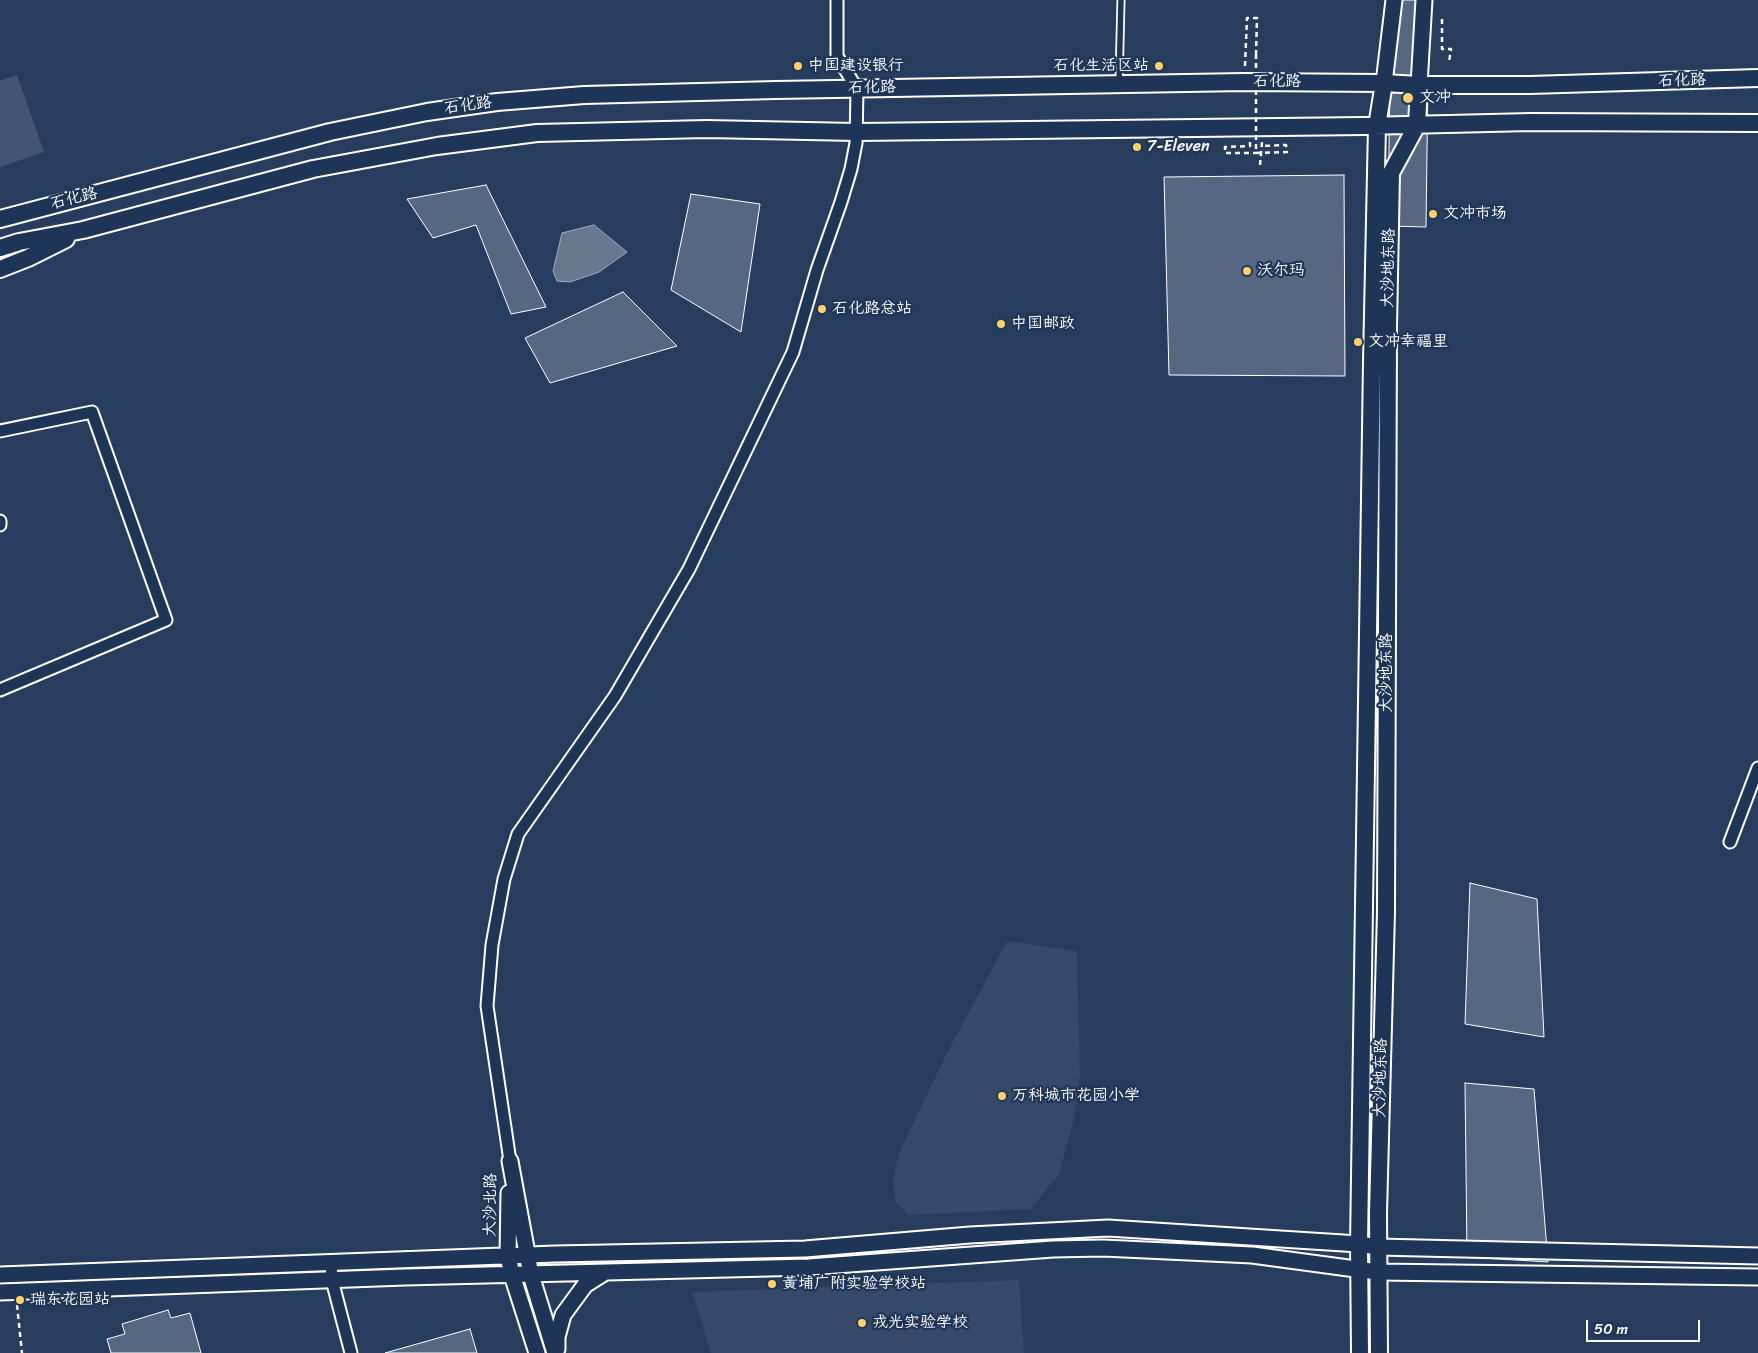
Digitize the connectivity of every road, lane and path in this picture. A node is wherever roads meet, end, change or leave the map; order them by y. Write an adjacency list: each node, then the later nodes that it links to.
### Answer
1 (837, 0): 12 (street)
2 (1121, 0): 10 (lane)
3 (1394, 0): 9 (street, 大沙地东路)
4 (1424, 0): 11 (street, 大沙地东路)
5 (1442, 19): 6 (path)
6 (1449, 62)
7 (1244, 66): 18 (path, bridge)
8 (1758, 78): 11 (main road, 石化路)
9 (1384, 83): 10 (main road, 石化路); 11 (main road, 石化路); 15 (main road, 大沙地东路)
10 (1118, 84): 12 (main road, 石化路)
11 (1419, 85): 14 (main road, 大沙地东路)
12 (857, 89): 16 (street); 20 (main road, 石化路)
13 (1758, 123): 14 (main road, 石化路)
14 (1418, 125): 15 (main road, 石化路); 32 (main road, 大沙地东路)
15 (1377, 126): 16 (main road, 石化路); 31 (main road, 大沙地东路)
16 (857, 132): 21 (main road, 石化路); 30 (street)
17 (1250, 146): 18 (path)
18 (1256, 153): 19 (path, bridge)
19 (1260, 165)
20 (0, 219)
21 (83, 230): 22 (main road, 石化路); 23 (main road)
22 (0, 248)
23 (0, 269)
24 (0, 431): 27 (street)
25 (0, 521): 26 (street)
26 (0, 525)
27 (0, 690)
28 (1758, 768): 29 (street)
29 (1730, 842)
30 (510, 1161): 33 (street, 大沙北路); 34 (street, 大沙北路)
31 (1359, 1244): 32 (street); 33 (street); 37 (main road, 大沙地东路)
32 (1378, 1247): 35 (street); 39 (main road, 大沙地东路)
33 (528, 1255): 34 (street); 42 (street, 大沙北路)
34 (508, 1256): 36 (street); 41 (street, 大沙北路)
35 (1758, 1256)
36 (332, 1261): 40 (street); 44 (street)
37 (1359, 1270): 38 (street); 39 (street); 51 (main road, 大沙地东路)
38 (606, 1272): 42 (street); 50 (street)
39 (1378, 1272): 43 (street); 52 (main road, 大沙地东路)
40 (0, 1275)
41 (512, 1275): 42 (street); 44 (street); 49 (street, 大沙北路)
42 (531, 1275): 50 (street, 大沙北路)
43 (1758, 1278)
44 (332, 1280): 45 (street); 48 (street)
45 (15, 1291): 46 (street); 47 (path)
46 (0, 1292)
47 (22, 1353)
48 (351, 1353)
49 (537, 1353)
50 (556, 1353)
51 (1360, 1353)
52 (1379, 1353)

